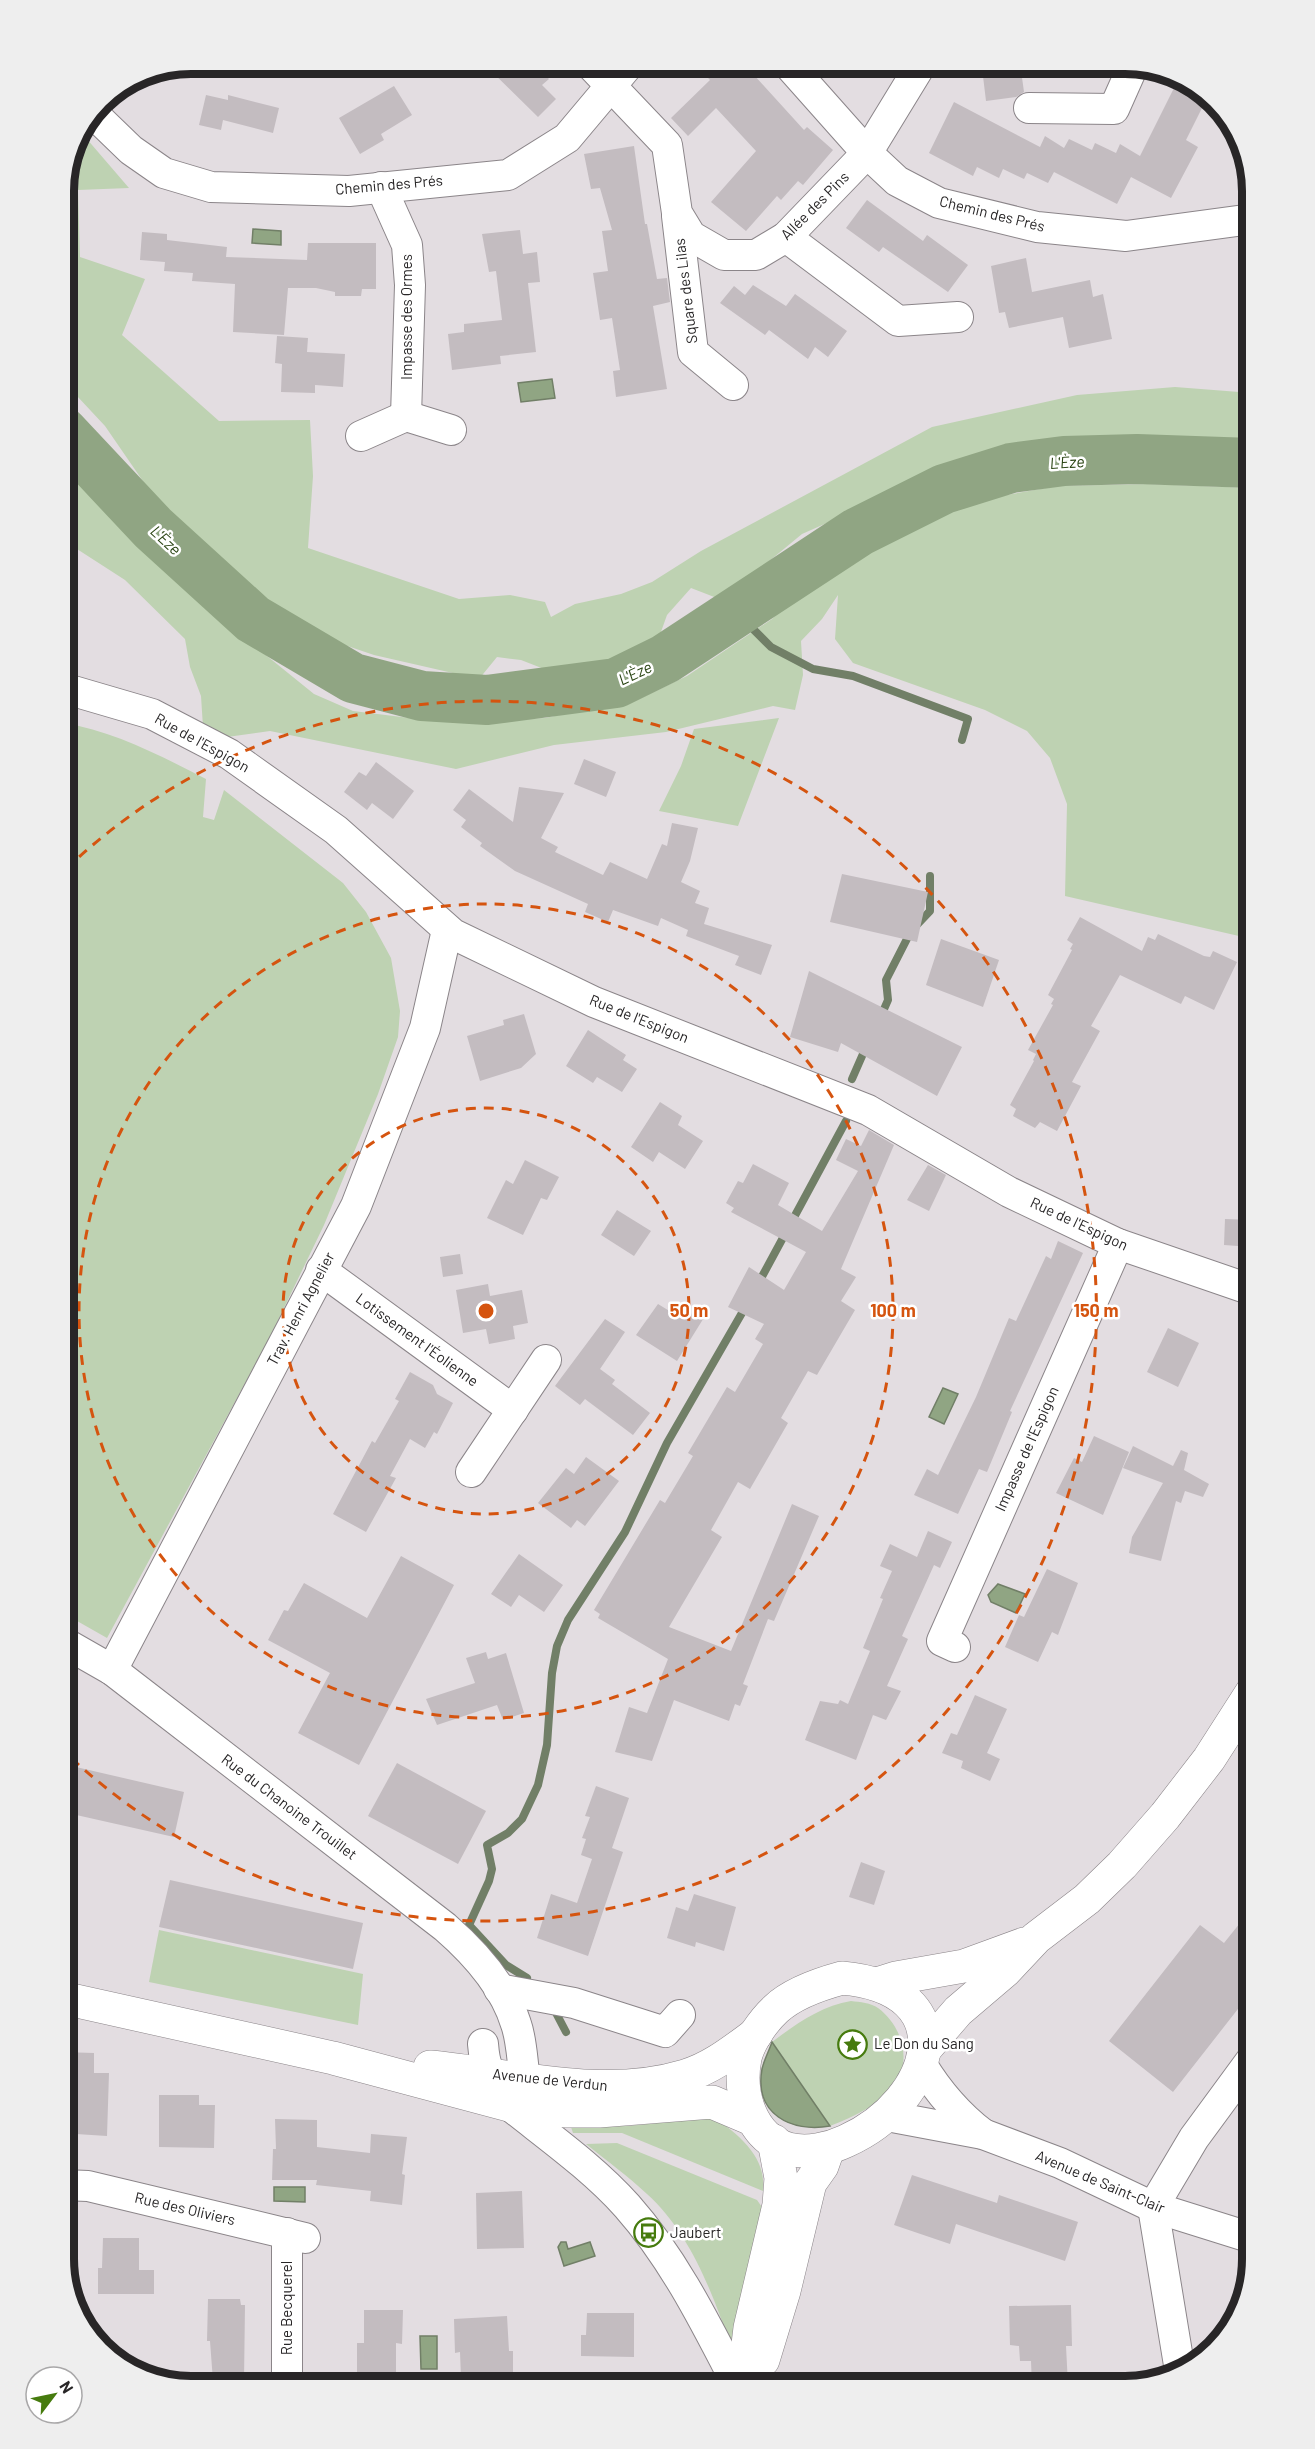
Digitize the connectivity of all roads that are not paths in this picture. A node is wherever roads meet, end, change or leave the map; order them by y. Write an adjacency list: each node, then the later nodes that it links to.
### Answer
1 (620, 74): 8 (street, Chemin des Prés); 9 (street, Allée des Pins)
2 (797, 74): 7 (street, Chemin des Prés)
3 (915, 74): 7 (street, Allée des Pins)
4 (1130, 74): 5 (street)
5 (1029, 108)
6 (99, 117): 8 (street, Chemin des Prés)
7 (867, 153): 10 (street, Chemin des Prés); 11 (street, Allée des Pins)
8 (381, 187): 14 (street, Impasse des Ormes)
9 (677, 213): 11 (street, Allée des Pins); 13 (street, Square des Lilas)
10 (1242, 220)
11 (786, 237): 12 (street)
12 (958, 316)
13 (733, 385)
14 (406, 416): 15 (street); 16 (street)
15 (451, 430)
16 (361, 436)
17 (74, 691): 18 (street, Rue de l'Espigon)
18 (447, 930): 19 (street, Rue de l'Espigon); 20 (street, Trav. Henri Agnelier)
19 (1118, 1244): 21 (street, Rue de l'Espigon); 25 (street, Impasse de l'Espigon)
20 (321, 1270): 23 (street, Lotissement l'Éolienne); 27 (street, Trav. Henri Agnelier)
21 (1242, 1287)
22 (546, 1360): 23 (street)
23 (513, 1410): 24 (street)
24 (471, 1472)
25 (955, 1647)
26 (74, 1648): 27 (street, Rue du Chanoine Trouillet)
27 (112, 1670): 31 (street, Rue du Chanoine Trouillet)
28 (1242, 1708): 29 (main road)
29 (1036, 1938): 30 (main road); 35 (main road)
30 (877, 1984): 34 (main road); 35 (main road)
31 (500, 1989): 33 (street); 37 (street); 39 (street, Rue du Chanoine Trouillet)
32 (74, 2000): 36 (main road, Avenue de Verdun)
33 (680, 2025)
34 (756, 2034): 39 (main road, Avenue de Verdun); 42 (main road)
35 (924, 2056): 41 (main road); 43 (street, Avenue de Saint-Clair)
36 (333, 2058): 37 (main road, Avenue de Verdun); 39 (main road, Avenue de Verdun)
37 (478, 2062): 39 (main road, Avenue de Verdun); 40 (street)
38 (1242, 2073): 46 (street)
39 (517, 2092): 40 (main road, Avenue de Verdun); 51 (street)
40 (640, 2109): 42 (main road, Avenue de Verdun)
41 (887, 2116): 43 (street, Avenue de Saint-Clair); 44 (main road)
42 (763, 2130): 44 (main road); 52 (main road)
43 (983, 2134): 46 (street, Avenue de Saint-Clair)
44 (828, 2149): 53 (main road)
45 (74, 2185): 48 (street, Rue des Oliviers)
46 (1154, 2207): 47 (street, Avenue de Saint-Clair); 49 (street)
47 (1242, 2235)
48 (296, 2236): 50 (street, Rue Becquerel)
49 (1179, 2362)
50 (287, 2375)
51 (732, 2376)
52 (744, 2376)
53 (763, 2376)

